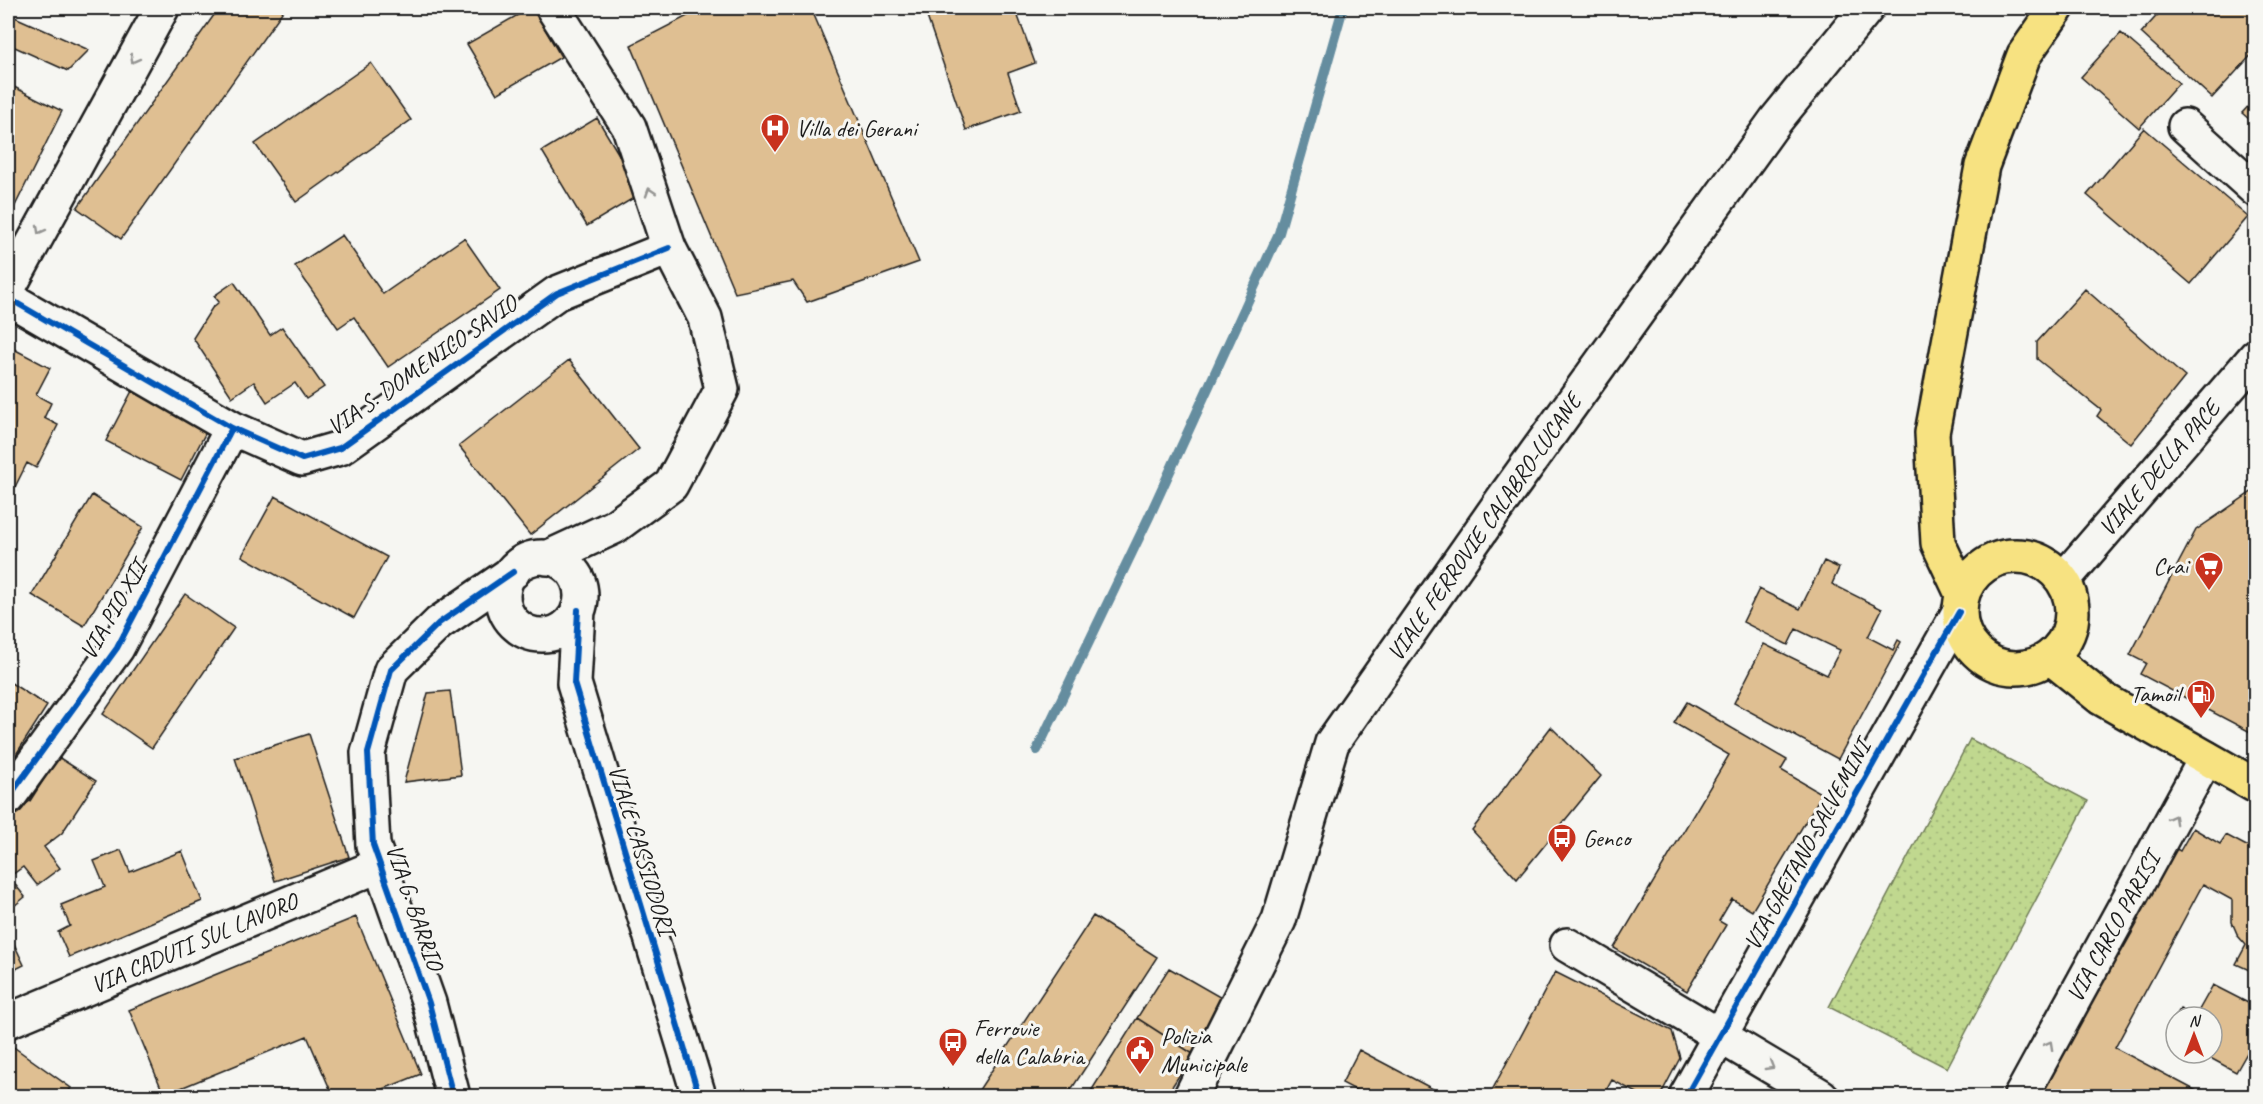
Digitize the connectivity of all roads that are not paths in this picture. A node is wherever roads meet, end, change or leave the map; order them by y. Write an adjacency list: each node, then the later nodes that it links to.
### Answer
1 (162, 8): 8 (street, one-way to 8)
2 (553, 8): 7 (street, one-way to 2)
3 (1867, 8): 31 (street, VIALE FERROVIE CALABRO-LUCANE)
4 (2057, 8): 17 (main road)
5 (2185, 126): 6 (street)
6 (2256, 190)
7 (669, 248): 11 (street, VIA S. DOMENICO SAVIO); 12 (street)
8 (8, 290)
9 (8, 298): 11 (street, VIA S. DOMENICO SAVIO)
10 (2256, 356): 15 (street, VIALE DELLA PACE)
11 (232, 428): 24 (street, VIA PIO XII)
12 (614, 526): 13 (street); 16 (street)
13 (547, 558): 14 (street); 16 (street)
14 (513, 572): 18 (street, VIA G. BARRIO); 19 (street)
15 (2063, 580): 17 (main road); 20 (main road)
16 (578, 594): 19 (street); 21 (street, VIALE CASSIODORI)
17 (1961, 603): 20 (main road); 28 (street, VIA GAETANO SALVEMINI)
18 (439, 623): 19 (street); 25 (street, VIA G. BARRIO)
19 (521, 626): 21 (street, VIALE CASSIODORI)
20 (2050, 657): 22 (main road)
21 (574, 683): 30 (street, VIALE CASSIODORI)
22 (2206, 758): 23 (main road); 34 (street, VIA CARLO PARISI, one-way to 22)
23 (2256, 786)
24 (8, 798)
25 (380, 865): 27 (street, VIA CADUTI SUL LAVORO); 29 (street, VIA G. BARRIO)
26 (1567, 945): 28 (street)
27 (8, 1021)
28 (1720, 1036): 32 (street, VIA GAETANO SALVEMINI); 33 (street, one-way to 33)
29 (453, 1096)
30 (699, 1096)
31 (1191, 1096)
32 (1686, 1096)
33 (1821, 1096)
34 (2021, 1096)

